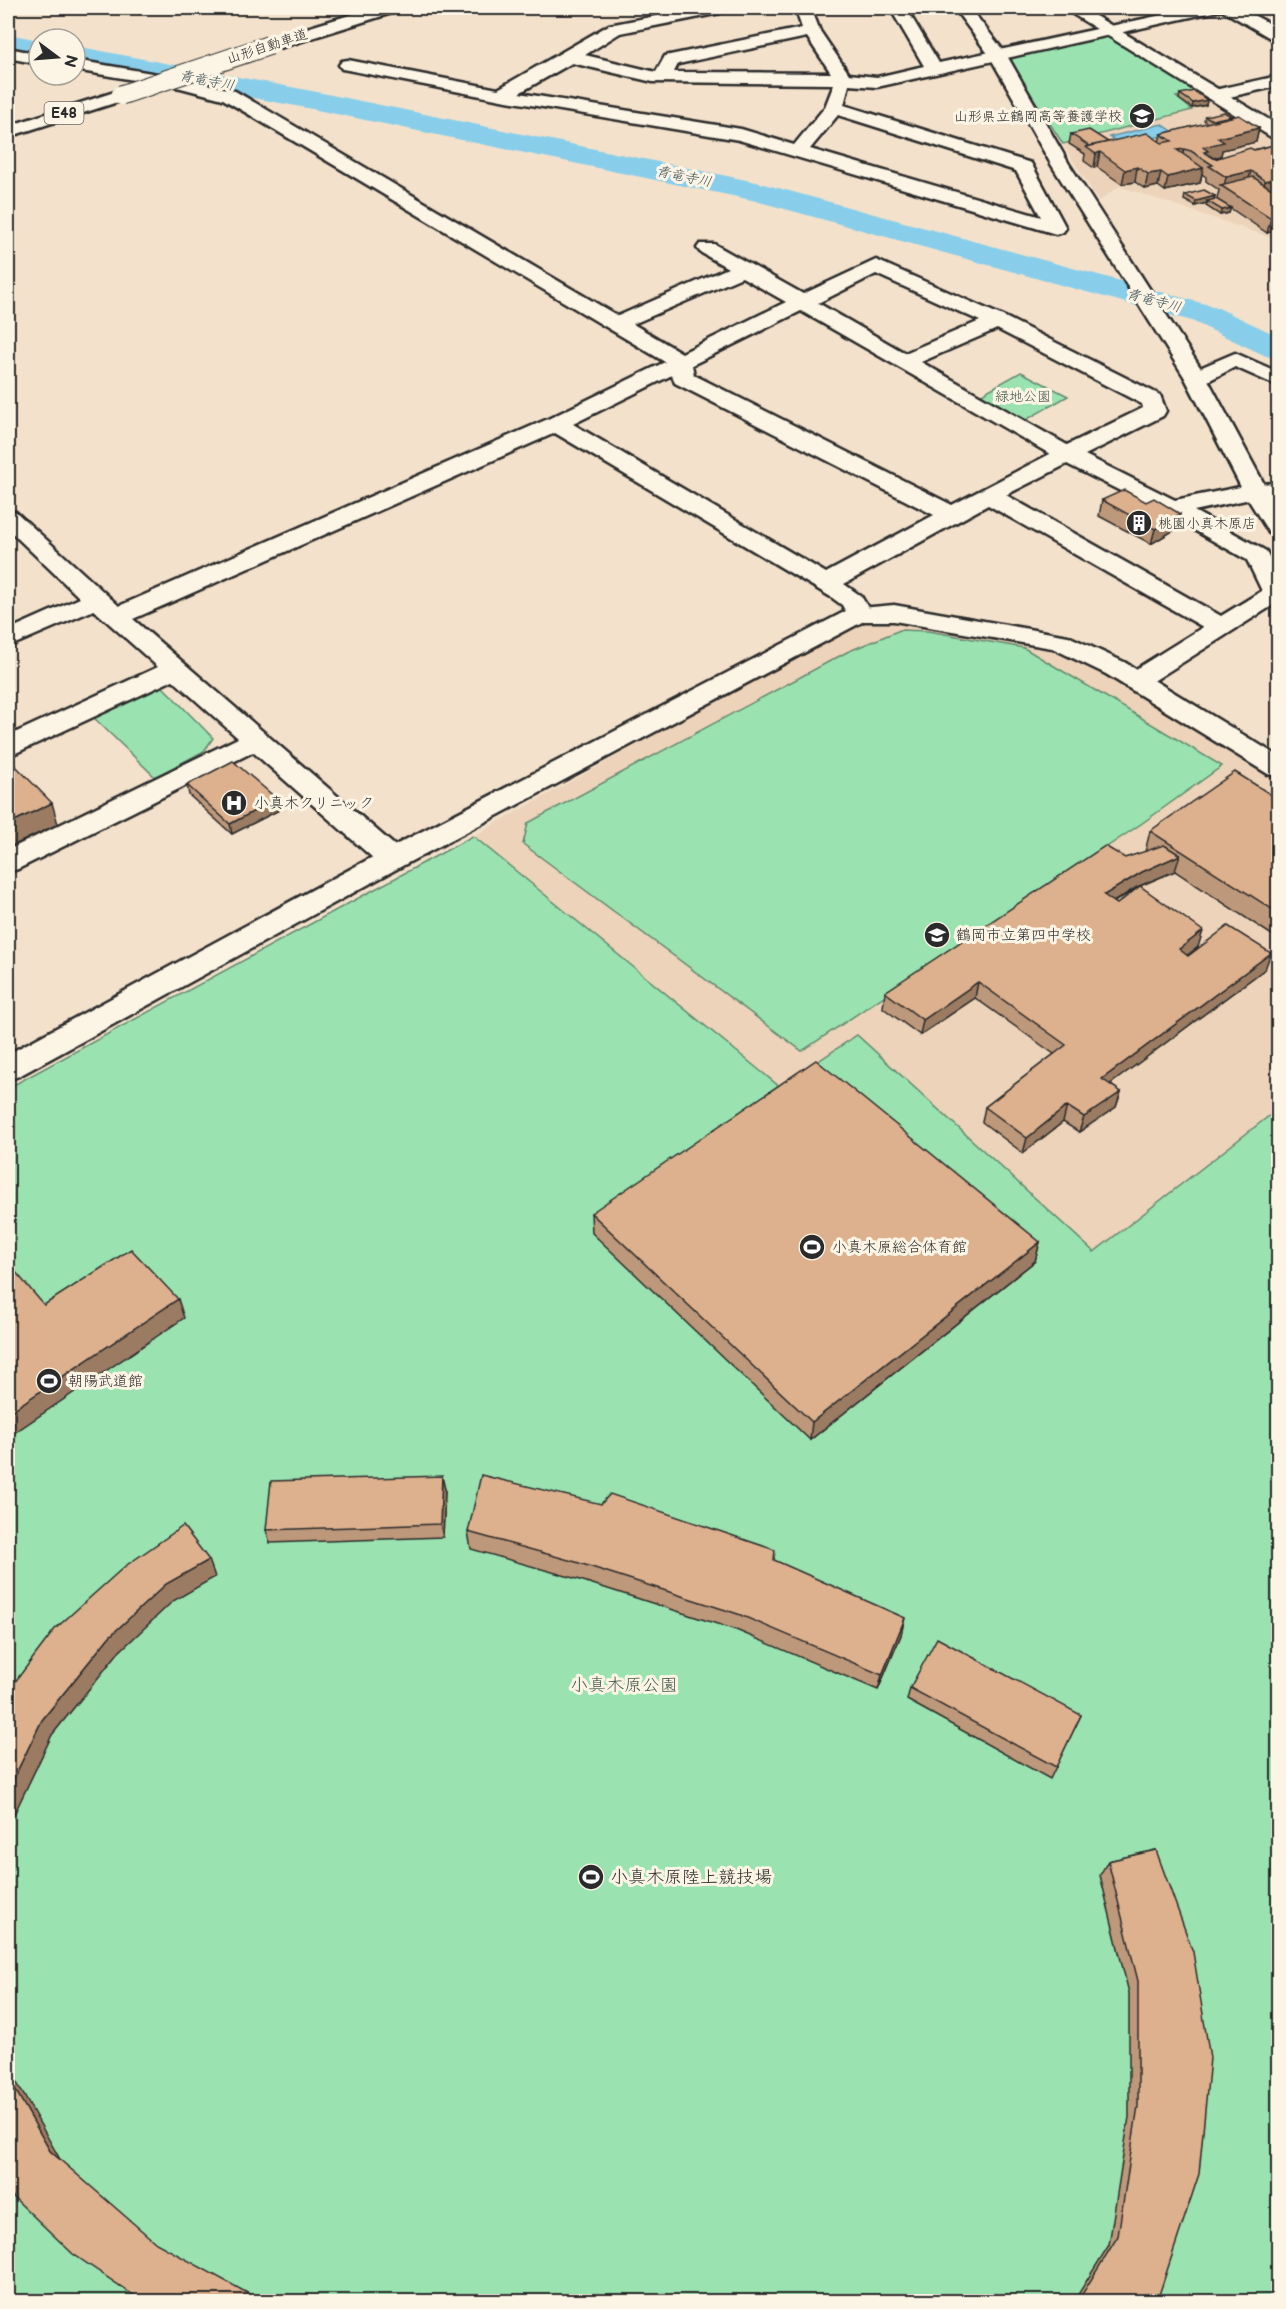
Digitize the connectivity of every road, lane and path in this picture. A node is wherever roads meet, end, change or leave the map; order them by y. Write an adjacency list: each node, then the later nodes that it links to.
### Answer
1 (389, 8): 25 (main road, 山形自動車道 / E48, bridge)
2 (720, 8): 15 (main road)
3 (803, 8): 9 (main road)
4 (898, 8): 18 (main road)
5 (964, 8): 13 (main road)
6 (1074, 8): 10 (main road)
7 (1209, 8): 10 (main road)
8 (1229, 8): 11 (main road)
9 (812, 31): 19 (main road); 20 (main road)
10 (1111, 31): 13 (main road); 23 (main road)
11 (1278, 35)
12 (8, 53): 14 (main road)
13 (997, 54): 18 (main road); 28 (main road)
14 (27, 57)
15 (570, 57): 19 (main road); 22 (main road)
16 (348, 65): 22 (main road)
17 (87, 67): 34 (main road)
18 (934, 69): 20 (main road)
19 (662, 78): 20 (main road)
20 (844, 80): 24 (main road)
21 (1278, 81): 23 (main road)
22 (501, 95): 27 (main road)
23 (1216, 95): 26 (main road)
24 (834, 108): 27 (main road); 29 (main road)
25 (8, 132)
26 (1278, 133)
27 (798, 152): 29 (main road)
28 (1060, 164): 29 (main road); 37 (main road)
29 (1024, 167)
30 (707, 248): 31 (main road)
31 (743, 268): 32 (main road); 34 (main road)
32 (804, 303): 33 (main road); 35 (main road); 36 (main road)
33 (998, 321): 35 (main road); 40 (main road)
34 (616, 324): 36 (main road)
35 (905, 361): 40 (main road)
36 (681, 362): 39 (main road); 44 (main road)
37 (1196, 378): 38 (main road); 41 (main road)
38 (1278, 380)
39 (556, 424): 47 (main road); 48 (main road)
40 (1066, 454): 42 (main road); 43 (main road)
41 (1267, 490): 43 (main road); 46 (main road)
42 (987, 495): 44 (main road); 50 (main road)
43 (1172, 508): 50 (main road)
44 (951, 514): 47 (main road)
45 (8, 517): 48 (main road)
46 (1278, 528)
47 (825, 584): 49 (main road)
48 (107, 608): 51 (main road); 52 (main road)
49 (859, 614): 53 (main road); 57 (main road)
50 (1221, 627): 53 (main road)
51 (8, 639)
52 (176, 669): 54 (main road); 55 (main road)
53 (1135, 681): 56 (main road)
54 (256, 740): 57 (main road); 58 (main road)
55 (8, 746)
56 (1278, 768)
57 (392, 859): 59 (main road)
58 (8, 862)
59 (8, 1068)

